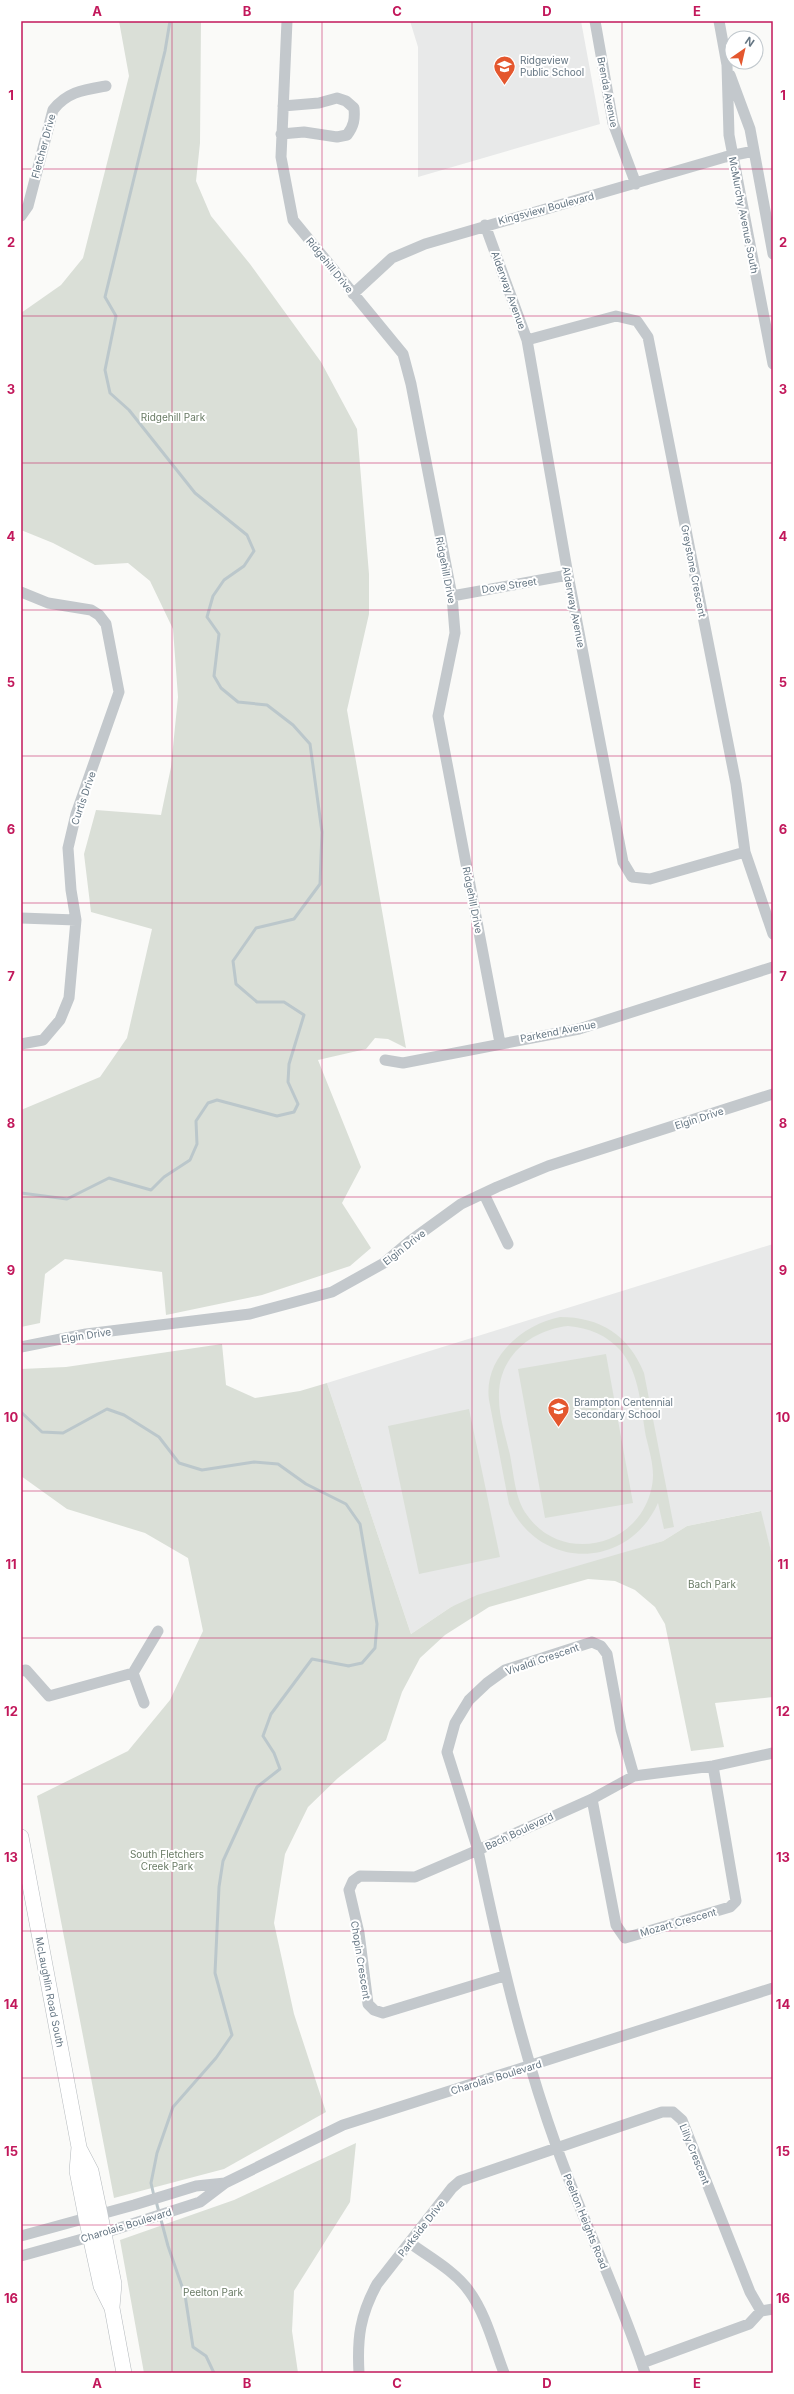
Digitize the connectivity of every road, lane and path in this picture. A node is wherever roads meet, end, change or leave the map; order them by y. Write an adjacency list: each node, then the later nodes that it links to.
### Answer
1 (287, 21): 8 (street, Ridgehill Drive)
2 (595, 21): 12 (street, Brenda Avenue)
3 (719, 21): 4 (street, McMurchy Avenue South)
4 (724, 52)
5 (726, 70): 11 (street, McMurchy Avenue South)
6 (728, 70): 10 (street, McMurchy Avenue South)
7 (106, 86): 13 (street, Fletcher Drive)
8 (283, 106): 9 (street, Ridgehill Drive); 9 (street)
9 (281, 134): 16 (street, Ridgehill Drive)
10 (754, 151): 11 (street, Kingsview Boulevard); 15 (street, McMurchy Avenue South)
11 (733, 155): 12 (street, Kingsview Boulevard); 18 (street, McMurchy Avenue South)
12 (636, 184): 14 (street, Kingsview Boulevard)
13 (21, 216)
14 (485, 225): 16 (street, Kingsview Boulevard); 17 (street, Alderway Avenue)
15 (773, 254)
16 (353, 294): 21 (street, Ridgehill Drive)
17 (527, 340): 19 (street, Alderway Avenue); 22 (street, Greystone Crescent)
18 (773, 364)
19 (568, 576): 21 (street, Dove Street); 22 (street, Alderway Avenue)
20 (21, 592): 24 (street, Curtis Drive)
21 (452, 596): 27 (street, Ridgehill Drive)
22 (745, 852): 25 (street, Greystone Crescent)
23 (21, 918): 24 (street)
24 (76, 920): 28 (street, Curtis Drive)
25 (773, 934)
26 (773, 967): 27 (street, Parkend Avenue)
27 (500, 1042): 29 (street, Parkend Avenue)
28 (21, 1044)
29 (385, 1060)
30 (773, 1094): 31 (street, Elgin Drive)
31 (484, 1194): 32 (street); 33 (street, Elgin Drive)
32 (508, 1244)
33 (21, 1347)
34 (158, 1631): 36 (street)
35 (21, 1671): 36 (street)
36 (133, 1673): 37 (street)
37 (144, 1703)
38 (773, 1753): 39 (street, Bach Boulevard)
39 (713, 1766): 40 (street, Bach Boulevard); 41 (street, Mozart Crescent)
40 (634, 1776): 41 (street, Bach Boulevard); 43 (street, Vivaldi Crescent)
41 (592, 1799): 43 (street, Bach Boulevard)
42 (21, 1837): 49 (main road, McLaughlin Road South)
43 (478, 1850): 44 (street, Bach Boulevard); 44 (street, Chopin Crescent)
44 (504, 1976): 46 (street, Bach Boulevard)
45 (773, 1988): 46 (street, Charolais Boulevard)
46 (531, 2067): 47 (street, Peelton Heights Road); 48 (street, Charolais Boulevard)
47 (557, 2148): 52 (street, Parkside Drive); 55 (street, Lilly Crescent); 56 (street, Peelton Heights Road)
48 (225, 2183): 49 (street, Charolais Boulevard); 50 (street, Charolais Boulevard)
49 (93, 2216): 50 (main road, McLaughlin Road South); 51 (street, Charolais Boulevard)
50 (97, 2235): 53 (street, Charolais Boulevard); 57 (main road, McLaughlin Road South)
51 (21, 2236)
52 (410, 2243): 58 (street, Parkside Drive); 59 (street)
53 (21, 2256)
54 (773, 2309): 55 (street)
55 (761, 2311): 56 (street)
56 (644, 2368)
57 (124, 2373)
58 (359, 2373)
59 (504, 2373)

